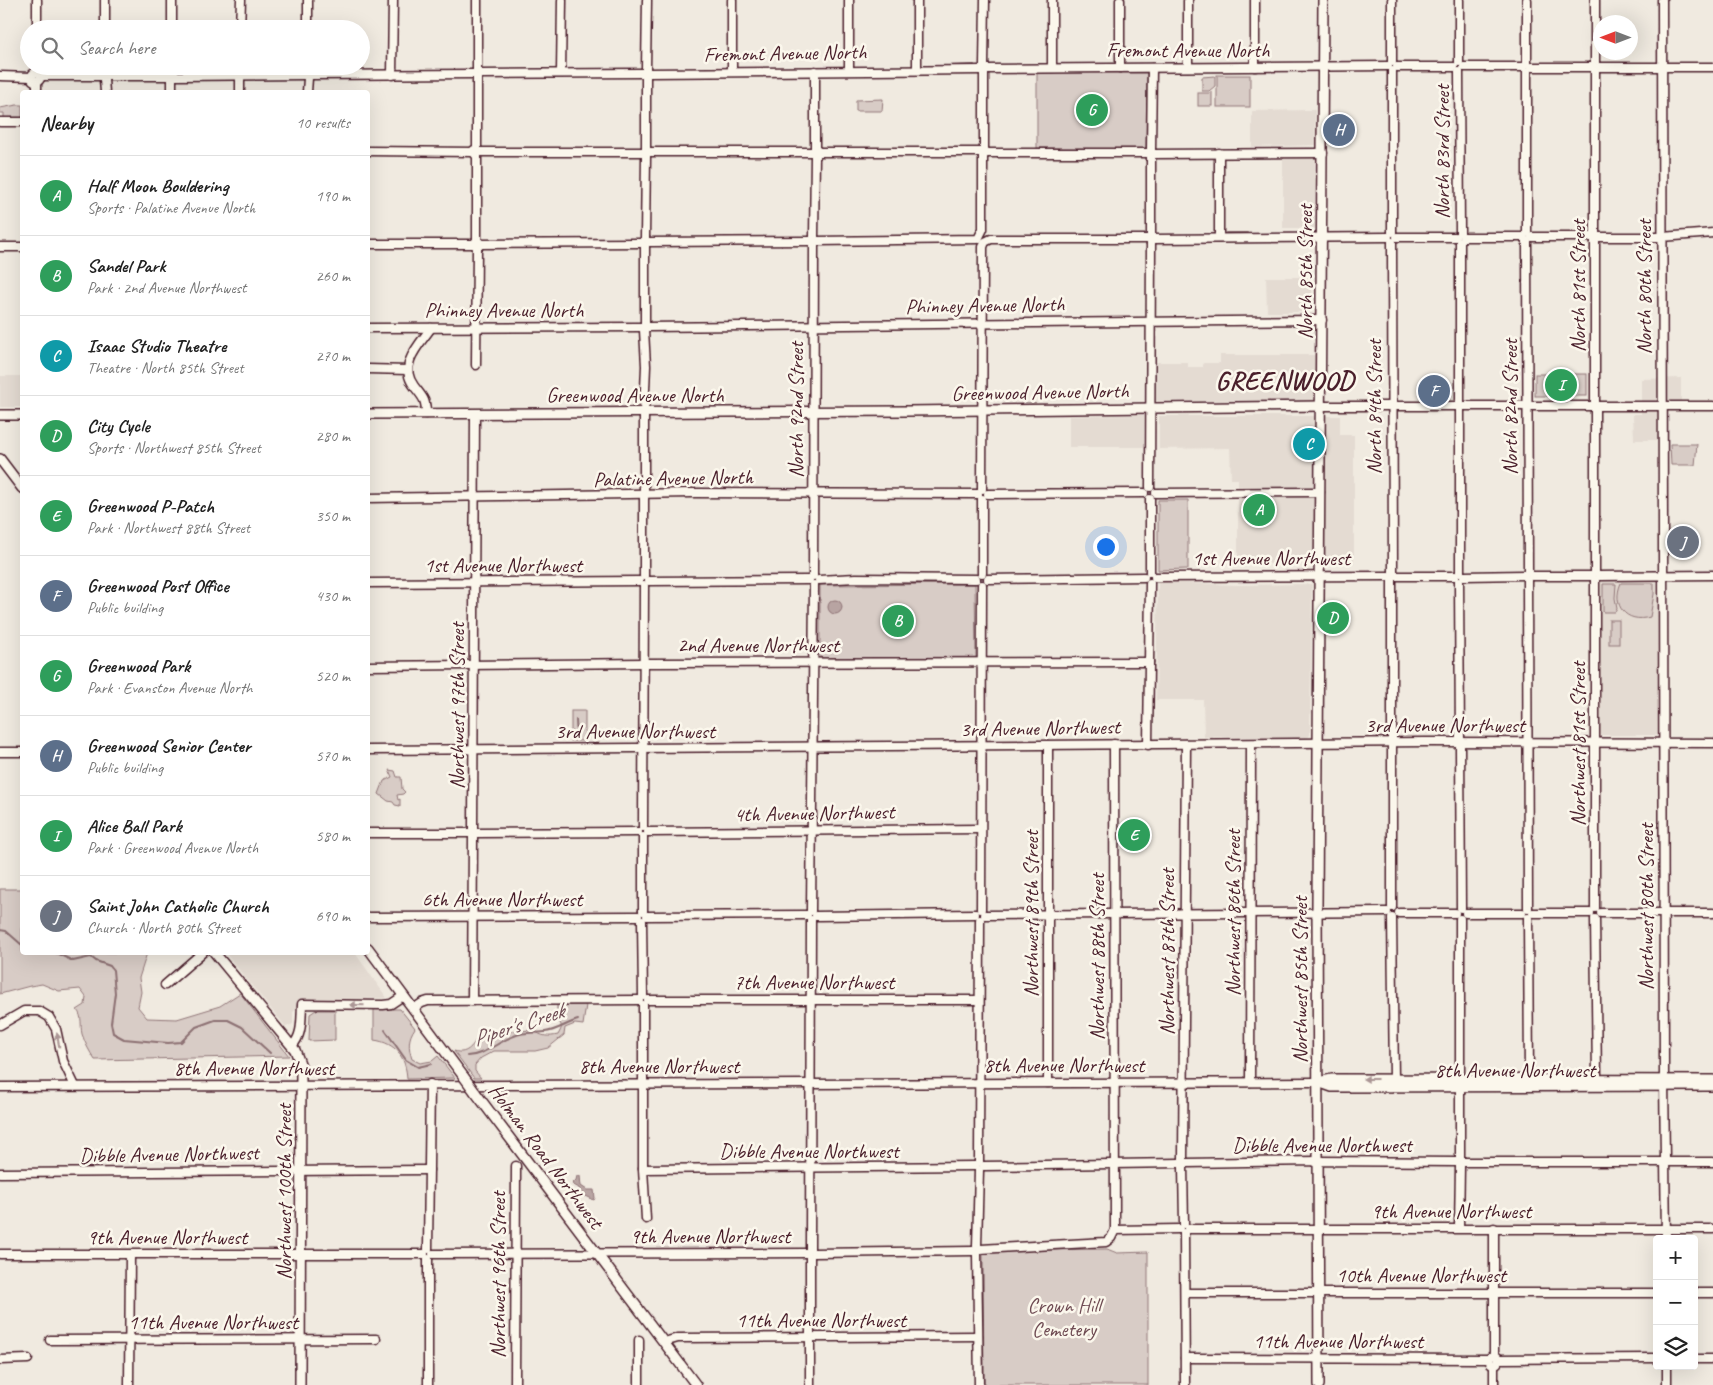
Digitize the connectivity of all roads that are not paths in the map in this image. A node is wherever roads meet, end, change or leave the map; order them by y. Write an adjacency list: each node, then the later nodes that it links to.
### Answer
1 (37, 0): 24 (street)
2 (105, 0): 25 (street)
3 (172, 0): 26 (street)
4 (241, 0): 27 (street)
5 (308, 0): 28 (street)
6 (393, 0): 56 (street)
7 (477, 0): 49 (street)
8 (562, 0): 46 (street)
9 (646, 0): 47 (street)
10 (732, 0): 44 (street)
11 (849, 0): 43 (street)
12 (917, 0): 41 (street)
13 (984, 0): 42 (street)
14 (1052, 0): 38 (street)
15 (1120, 0): 39 (street)
16 (1188, 0): 32 (street)
17 (1255, 0): 33 (street)
18 (1323, 0): 29 (main road, North 85th Street)
19 (1392, 0): 34 (street, North 84th Street)
20 (1459, 0): 35 (street, North 83rd Street)
21 (1527, 0): 36 (street, North 82nd Street)
22 (1595, 0): 30 (street, North 81st Street)
23 (1662, 0): 31 (street, North 80th Street)
24 (37, 20)
25 (105, 20)
26 (172, 20)
27 (240, 20)
28 (308, 20)
29 (1323, 66): 33 (street, Fremont Avenue North); 34 (street, Fremont Avenue North); 73 (main road, North 85th Street)
30 (1595, 66): 31 (street, Fremont Avenue North); 36 (street, Fremont Avenue North); 80 (street, North 81st Street)
31 (1662, 66): 37 (street, Fremont Avenue North); 75 (street, North 80th Street)
32 (1188, 67): 33 (street, Fremont Avenue North); 40 (street, Fremont Avenue North)
33 (1255, 67)
34 (1392, 67): 35 (street, Fremont Avenue North); 77 (street, North 84th Street)
35 (1459, 67): 36 (street, Fremont Avenue North); 78 (street, North 83rd Street)
36 (1527, 67): 79 (street, North 82nd Street)
37 (1713, 67)
38 (1052, 68): 39 (street, Fremont Avenue North); 42 (street, Fremont Avenue North)
39 (1120, 68): 40 (street, Fremont Avenue North)
40 (1152, 68): 71 (street)
41 (917, 69): 42 (street, Fremont Avenue North); 43 (street, Fremont Avenue North)
42 (984, 69): 70 (street)
43 (849, 70): 45 (street, Fremont Avenue North)
44 (732, 71): 45 (street, Fremont Avenue North); 47 (street, Fremont Avenue North)
45 (815, 71): 69 (street, North 92nd Street)
46 (561, 73): 47 (street, Fremont Avenue North); 49 (street, Fremont Avenue North)
47 (646, 73): 68 (street)
48 (370, 74): 56 (street, Fremont Avenue North)
49 (477, 74): 56 (street, Fremont Avenue North); 67 (street)
50 (37, 75): 57 (street, Fremont Avenue North); 59 (street)
51 (104, 75): 60 (street)
52 (172, 75): 61 (street)
53 (206, 75): 58 (street, Fremont Avenue North)
54 (263, 75): 58 (street, Fremont Avenue North)
55 (308, 75): 63 (street)
56 (392, 75)
57 (0, 76)
58 (240, 76): 62 (street)
59 (37, 90)
60 (104, 90)
61 (172, 90)
62 (240, 90)
63 (308, 90)
64 (0, 122): 65 (street)
65 (20, 122)
66 (370, 151): 67 (street)
67 (477, 152): 68 (street); 87 (street)
68 (646, 152): 69 (street); 85 (street)
69 (815, 152): 70 (street); 84 (street, North 92nd Street)
70 (984, 152): 71 (street); 82 (street)
71 (1151, 153): 72 (street); 83 (street)
72 (1219, 153): 73 (street); 81 (street)
73 (1323, 153): 76 (main road, North 85th Street)
74 (1713, 233): 75 (street)
75 (1662, 236): 80 (street); 106 (street, North 80th Street)
76 (1322, 237): 77 (street); 81 (street); 90 (main road, North 85th Street)
77 (1392, 237): 78 (street); 102 (street, North 84th Street)
78 (1460, 237): 79 (street); 103 (street, North 83rd Street)
79 (1527, 237): 80 (street); 104 (street, North 82nd Street)
80 (1595, 237): 105 (street, North 81st Street)
81 (1219, 238): 83 (street)
82 (983, 239): 83 (street); 84 (street); 92 (street)
83 (1151, 239): 91 (street)
84 (814, 241): 85 (street); 93 (street, North 92nd Street)
85 (645, 242): 87 (street); 95 (street)
86 (370, 244): 87 (street)
87 (477, 244): 94 (street)
88 (0, 247): 89 (street)
89 (20, 247)
90 (1322, 320): 91 (street, Phinney Avenue North); 101 (main road, North 85th Street)
91 (1151, 321): 92 (street, Phinney Avenue North); 108 (street)
92 (982, 323): 93 (street, Phinney Avenue North); 109 (street)
93 (815, 325): 95 (street, Phinney Avenue North); 110 (street, North 92nd Street)
94 (475, 327): 95 (street, Phinney Avenue North); 97 (street, Phinney Avenue North); 98 (street)
95 (645, 327): 111 (street)
96 (370, 328): 97 (street, Phinney Avenue North)
97 (432, 328): 100 (street)
98 (476, 365)
99 (370, 369): 100 (street)
100 (408, 370): 113 (street)
101 (1321, 406): 102 (street, Greenwood Avenue North); 108 (main road, Greenwood Avenue North); 119 (main road, North 85th Street)
102 (1392, 406): 103 (street, Greenwood Avenue North); 128 (street, North 84th Street)
103 (1459, 406): 104 (street, Greenwood Avenue North); 129 (street, North 83rd Street)
104 (1528, 406): 105 (street, Greenwood Avenue North); 130 (street, North 82nd Street)
105 (1595, 406): 106 (street, Greenwood Avenue North); 131 (street, North 81st Street)
106 (1662, 406): 107 (street, Greenwood Avenue North); 127 (street, North 80th Street)
107 (1713, 406)
108 (1150, 408): 109 (main road, Greenwood Avenue North); 120 (street)
109 (982, 410): 110 (main road, Greenwood Avenue North); 121 (street)
110 (814, 412): 111 (main road, Greenwood Avenue North); 123 (street, North 92nd Street)
111 (644, 413): 114 (main road, Greenwood Avenue North); 122 (street)
112 (370, 414): 113 (main road, Greenwood Avenue North)
113 (426, 414): 114 (main road, Greenwood Avenue North)
114 (475, 414): 124 (street, Northwest 97th Street)
115 (20, 415): 116 (main road)
116 (2, 416)
117 (0, 459): 118 (main road)
118 (20, 485)
119 (1320, 492): 120 (street, Palatine Avenue North); 126 (main road, North 85th Street)
120 (1150, 493): 121 (street, Palatine Avenue North); 133 (street)
121 (983, 494): 123 (street, Palatine Avenue North); 134 (street)
122 (644, 495): 123 (street, Palatine Avenue North); 124 (street, Palatine Avenue North); 136 (street)
123 (813, 495): 135 (street, North 92nd Street)
124 (476, 497): 125 (street, Palatine Avenue North); 137 (street, Northwest 97th Street)
125 (370, 498)
126 (1320, 575): 128 (street, 1st Avenue Northwest); 133 (street, 1st Avenue Northwest); 154 (main road, Northwest 85th Street)
127 (1662, 575): 131 (street, 1st Avenue Northwest); 132 (street, 1st Avenue Northwest); 149 (street, Northwest 80th Street)
128 (1392, 576): 129 (street, 1st Avenue Northwest); 148 (street, North 84th Street)
129 (1460, 576): 130 (street, 1st Avenue Northwest); 145 (street, North 83rd Street)
130 (1528, 576): 131 (street, 1st Avenue Northwest); 146 (street, North 82nd Street)
131 (1595, 576): 147 (street, Northwest 81st Street)
132 (1713, 576)
133 (1150, 577): 134 (street, 1st Avenue Northwest); 140 (street)
134 (980, 579): 135 (street, 1st Avenue Northwest); 142 (street)
135 (814, 580): 136 (street, 1st Avenue Northwest); 139 (street, North 92nd Street)
136 (644, 581): 137 (street, 1st Avenue Northwest); 141 (street)
137 (475, 582): 138 (street, 1st Avenue Northwest); 143 (street, Northwest 97th Street)
138 (370, 583)
139 (812, 662): 141 (street, 2nd Avenue Northwest); 142 (street, 2nd Avenue Northwest); 158 (street, North 92nd Street)
140 (1149, 662): 142 (street, 2nd Avenue Northwest); 156 (street)
141 (644, 663): 143 (street, 2nd Avenue Northwest); 159 (street)
142 (981, 663): 157 (street)
143 (475, 664): 144 (street, 2nd Avenue Northwest); 160 (street, Northwest 97th Street)
144 (370, 666)
145 (1460, 742): 146 (street, 3rd Avenue Northwest); 148 (street, 3rd Avenue Northwest); 172 (street, North 83rd Street)
146 (1528, 742): 147 (street, 3rd Avenue Northwest); 173 (street, North 82nd Street)
147 (1596, 742): 149 (street, 3rd Avenue Northwest); 174 (street, Northwest 81st Street)
148 (1392, 743): 154 (street, 3rd Avenue Northwest); 170 (street, North 84th Street)
149 (1663, 743): 150 (street, 3rd Avenue Northwest); 175 (street, Northwest 80th Street)
150 (1713, 743)
151 (1114, 744): 155 (street, 3rd Avenue Northwest); 156 (street, 3rd Avenue Northwest); 178 (street, Northwest 88th Street)
152 (1186, 744): 153 (street, 3rd Avenue Northwest); 156 (street, 3rd Avenue Northwest); 179 (street, Northwest 87th Street)
153 (1251, 744): 154 (street, 3rd Avenue Northwest); 171 (street, Northwest 86th Street)
154 (1318, 744): 169 (main road, Northwest 85th Street)
155 (1048, 745): 157 (street, 3rd Avenue Northwest); 177 (street, Northwest 89th Street)
156 (1148, 745)
157 (980, 746): 158 (street, 3rd Avenue Northwest); 164 (street)
158 (812, 747): 159 (street, 3rd Avenue Northwest); 165 (street, North 92nd Street)
159 (643, 748): 160 (street, 3rd Avenue Northwest); 166 (street)
160 (475, 749): 161 (street, 3rd Avenue Northwest); 168 (street, Northwest 97th Street)
161 (370, 750)
162 (0, 752): 163 (street)
163 (20, 752)
164 (980, 829): 165 (street, 4th Avenue Northwest); 181 (street)
165 (812, 831): 166 (street, 4th Avenue Northwest); 180 (street, North 92nd Street)
166 (643, 832): 168 (street, 4th Avenue Northwest); 183 (street)
167 (370, 833): 168 (street, 4th Avenue Northwest)
168 (473, 833): 182 (street, Northwest 97th Street)
169 (1317, 912): 170 (street, 6th Avenue Northwest); 171 (street, 6th Avenue Northwest); 203 (main road, Northwest 85th Street)
170 (1393, 912): 172 (street, 6th Avenue Northwest); 197 (street, North 84th Street)
171 (1250, 913): 179 (street, 6th Avenue Northwest); 202 (street, Northwest 86th Street)
172 (1460, 913): 173 (street, 6th Avenue Northwest); 211 (street, North 83rd Street)
173 (1528, 913): 174 (street, 6th Avenue Northwest); 198 (street, North 82nd Street)
174 (1595, 913): 175 (street, 6th Avenue Northwest); 199 (street, Northwest 81st Street)
175 (1664, 913): 176 (street, 6th Avenue Northwest); 208 (street, Northwest 80th Street)
176 (1713, 913)
177 (1048, 914): 178 (street, 6th Avenue Northwest); 181 (street, 6th Avenue Northwest); 206 (street, Northwest 89th Street)
178 (1115, 914): 179 (street, 6th Avenue Northwest); 207 (street, Northwest 88th Street)
179 (1185, 914): 201 (street, Northwest 87th Street)
180 (811, 915): 181 (street, 6th Avenue Northwest); 183 (street, 6th Avenue Northwest); 190 (street, North 92nd Street)
181 (980, 915): 192 (street)
182 (472, 916): 183 (street, 6th Avenue Northwest); 184 (street, 6th Avenue Northwest); 193 (street, Northwest 97th Street)
183 (643, 916): 191 (street)
184 (370, 918)
185 (370, 951): 189 (main road, Holman Road Northwest)
186 (200, 955): 188 (street)
187 (216, 955): 196 (main road, Northwest 100th Street)
188 (165, 985)
189 (403, 996): 194 (main road, Holman Road Northwest); 196 (street, one-way to 196)
190 (811, 999): 191 (street, 7th Avenue Northwest); 192 (street, 7th Avenue Northwest); 210 (street, North 92nd Street)
191 (643, 1000): 193 (street, 7th Avenue Northwest); 204 (street)
192 (979, 1000): 205 (street)
193 (472, 1001): 194 (street, 7th Avenue Northwest)
194 (413, 1009): 243 (main road, Holman Road Northwest, bridge)
195 (0, 1025): 212 (street, one-way to 195)
196 (292, 1046): 213 (main road, Northwest 100th Street)
197 (1394, 1079): 203 (main road, 8th Avenue Northwest, one-way to 203); 211 (main road, 8th Avenue Northwest)
198 (1529, 1079): 199 (main road, 8th Avenue Northwest); 211 (main road, 8th Avenue Northwest)
199 (1597, 1079): 208 (main road, 8th Avenue Northwest)
200 (1713, 1080): 208 (main road, 8th Avenue Northwest)
201 (1184, 1082): 202 (street, 8th Avenue Northwest); 207 (street, 8th Avenue Northwest); 220 (street, Northwest 87th Street)
202 (1250, 1082): 203 (street, 8th Avenue Northwest)
203 (1318, 1082): 211 (main road, 8th Avenue Northwest); 216 (main road, Northwest 85th Street)
204 (642, 1083): 209 (street, 8th Avenue Northwest); 210 (street, 8th Avenue Northwest); 225 (street)
205 (979, 1083): 206 (street, 8th Avenue Northwest); 210 (street, 8th Avenue Northwest); 223 (street)
206 (1048, 1083): 207 (street, 8th Avenue Northwest)
207 (1115, 1083): 221 (street, Northwest 88th Street)
208 (1664, 1083): 211 (main road, 8th Avenue Northwest); 214 (main road, 8th Avenue Northwest); 218 (street, Northwest 80th Street)
209 (430, 1084): 213 (street, 8th Avenue Northwest); 227 (street)
210 (811, 1084): 224 (street, North 92nd Street)
211 (1460, 1084): 217 (street, North 83rd Street)
212 (74, 1086): 213 (street, 8th Avenue Northwest); 215 (street, 8th Avenue Northwest)
213 (302, 1086): 226 (main road, Northwest 100th Street)
214 (1713, 1086)
215 (0, 1087)
216 (1318, 1161): 217 (street, Dibble Avenue Northwest); 220 (street, Dibble Avenue Northwest); 230 (main road, Northwest 85th Street)
217 (1460, 1162): 218 (street, Dibble Avenue Northwest); 231 (street, North 83rd Street)
218 (1665, 1162): 219 (street, Dibble Avenue Northwest); 234 (street, Northwest 80th Street)
219 (1713, 1162)
220 (1183, 1163): 221 (street, Dibble Avenue Northwest); 233 (street, Northwest 87th Street)
221 (1114, 1164): 223 (street, Dibble Avenue Northwest); 236 (street, Northwest 88th Street)
222 (516, 1166): 239 (street, Northwest 96th Street)
223 (979, 1166): 224 (street, Dibble Avenue Northwest); 238 (street)
224 (810, 1168): 225 (street, Dibble Avenue Northwest); 240 (street, North 92nd Street)
225 (643, 1169): 229 (street)
226 (301, 1170): 227 (street, Dibble Avenue Northwest); 228 (street, Dibble Avenue Northwest); 245 (main road, Northwest 100th Street)
227 (429, 1170): 242 (street)
228 (0, 1172)
229 (646, 1219)
230 (1318, 1228): 231 (street, 9th Avenue Northwest); 233 (street, 9th Avenue Northwest); 246 (main road, Northwest 85th Street)
231 (1459, 1228): 232 (street, 9th Avenue Northwest)
232 (1494, 1228): 234 (street, 9th Avenue Northwest); 247 (street)
233 (1183, 1229): 236 (street, 9th Avenue Northwest); 248 (street, Northwest 87th Street)
234 (1666, 1229): 235 (street, 9th Avenue Northwest); 237 (street, Northwest 80th Street)
235 (1713, 1229)
236 (1115, 1230): 238 (street, 9th Avenue Northwest)
237 (1666, 1235)
238 (977, 1250): 240 (street, 9th Avenue Northwest); 252 (street)
239 (515, 1253): 242 (street, 9th Avenue Northwest); 243 (street, 9th Avenue Northwest); 272 (street, Northwest 96th Street)
240 (810, 1253): 243 (street, 9th Avenue Northwest); 253 (street, North 92nd Street)
241 (0, 1254): 244 (street, 9th Avenue Northwest)
242 (428, 1254): 245 (street, 9th Avenue Northwest); 271 (street)
243 (598, 1254): 259 (main road, Holman Road Northwest)
244 (130, 1255): 245 (street, 9th Avenue Northwest); 254 (street)
245 (301, 1255): 256 (main road, Northwest 100th Street)
246 (1318, 1292): 247 (street, 10th Avenue Northwest); 248 (street, 10th Avenue Northwest); 261 (main road, Northwest 85th Street)
247 (1494, 1292): 249 (street, 10th Avenue Northwest); 267 (street)
248 (1185, 1293): 260 (street, Northwest 87th Street)
249 (1653, 1293)
250 (1698, 1293): 251 (street)
251 (1713, 1293)
252 (978, 1336): 253 (street, 11th Avenue Northwest); 276 (street)
253 (810, 1338): 259 (street, 11th Avenue Northwest); 275 (street, North 92nd Street)
254 (129, 1339): 255 (street, 11th Avenue Northwest); 256 (street, 11th Avenue Northwest); 269 (street)
255 (50, 1340)
256 (301, 1340): 257 (street, 11th Avenue Northwest); 270 (main road, Northwest 100th Street)
257 (376, 1340)
258 (639, 1340): 273 (street)
259 (664, 1342): 274 (main road, Holman Road Northwest)
260 (1185, 1358): 261 (street, 11th Avenue Northwest); 277 (street, Northwest 87th Street)
261 (1318, 1358): 267 (street, 11th Avenue Northwest); 278 (main road, Northwest 85th Street)
262 (1653, 1358): 267 (street, 11th Avenue Northwest)
263 (1698, 1359): 264 (street)
264 (1713, 1359)
265 (0, 1360): 266 (street)
266 (28, 1360)
267 (1494, 1360): 279 (street)
268 (1667, 1370): 280 (street)
269 (129, 1385)
270 (300, 1385)
271 (428, 1385)
272 (514, 1385)
273 (639, 1385)
274 (696, 1385)
275 (810, 1385)
276 (979, 1385)
277 (1185, 1385)
278 (1319, 1385)
279 (1494, 1385)
280 (1667, 1385)

